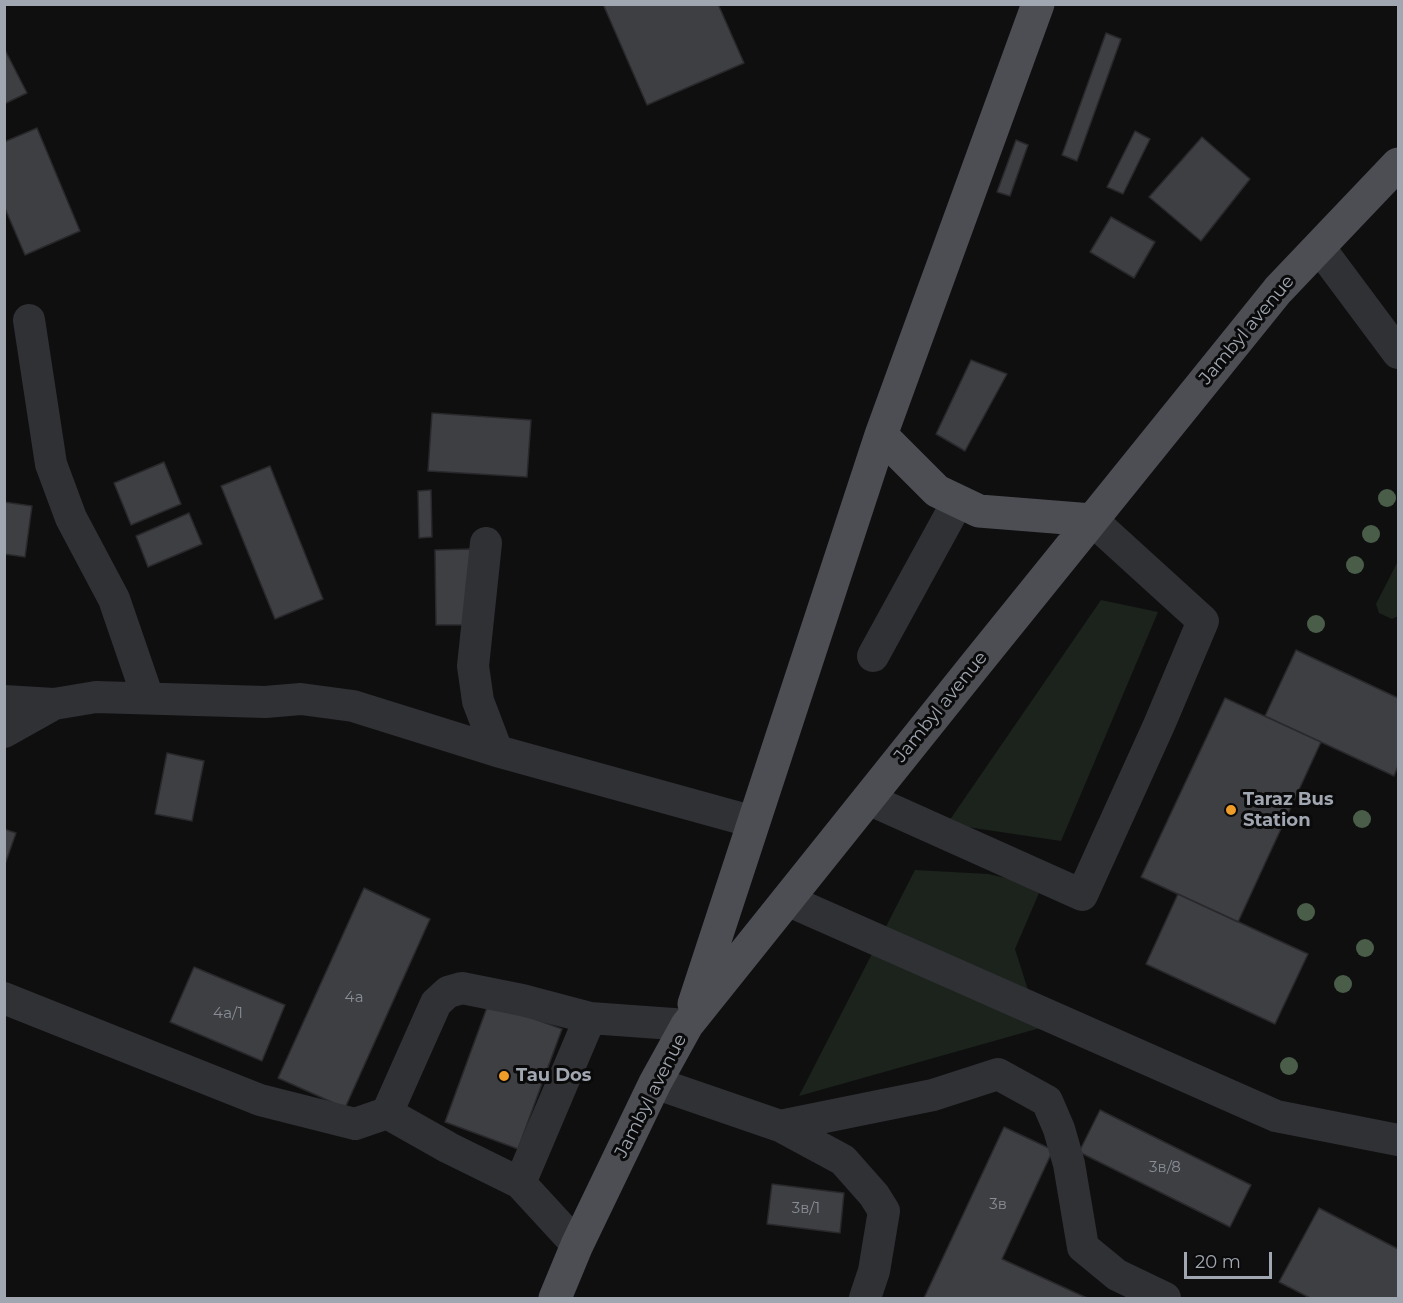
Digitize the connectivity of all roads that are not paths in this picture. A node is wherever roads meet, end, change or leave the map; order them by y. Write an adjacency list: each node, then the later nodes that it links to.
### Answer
1 (1038, 4): 6 (main road)
2 (1398, 164): 3 (main road, Jambyl avenue)
3 (1319, 247): 5 (street); 8 (main road, Jambyl avenue)
4 (28, 320): 11 (street)
5 (1398, 353)
6 (881, 435): 7 (main road); 17 (main road)
7 (958, 501): 8 (main road); 10 (street)
8 (1092, 520): 16 (main road, Jambyl avenue); 16 (street)
9 (486, 543): 15 (street)
10 (873, 656)
11 (148, 699): 13 (street); 15 (street)
12 (4, 701): 13 (street)
13 (54, 704): 14 (street)
14 (4, 732)
15 (497, 751): 17 (street)
16 (868, 800): 18 (main road, Jambyl avenue)
17 (754, 822): 21 (main road)
18 (788, 900): 21 (main road, Jambyl avenue); 25 (street)
19 (4, 998): 23 (street)
20 (590, 1018): 21 (street); 23 (street); 26 (street)
21 (687, 1025): 22 (main road, Jambyl avenue)
22 (655, 1083): 24 (street); 27 (main road, Jambyl avenue)
23 (387, 1113): 26 (street)
24 (780, 1126): 29 (street); 30 (street)
25 (1398, 1140)
26 (520, 1183): 27 (street)
27 (577, 1245): 28 (main road, Jambyl avenue)
28 (555, 1299)
29 (865, 1299)
30 (1165, 1299)

